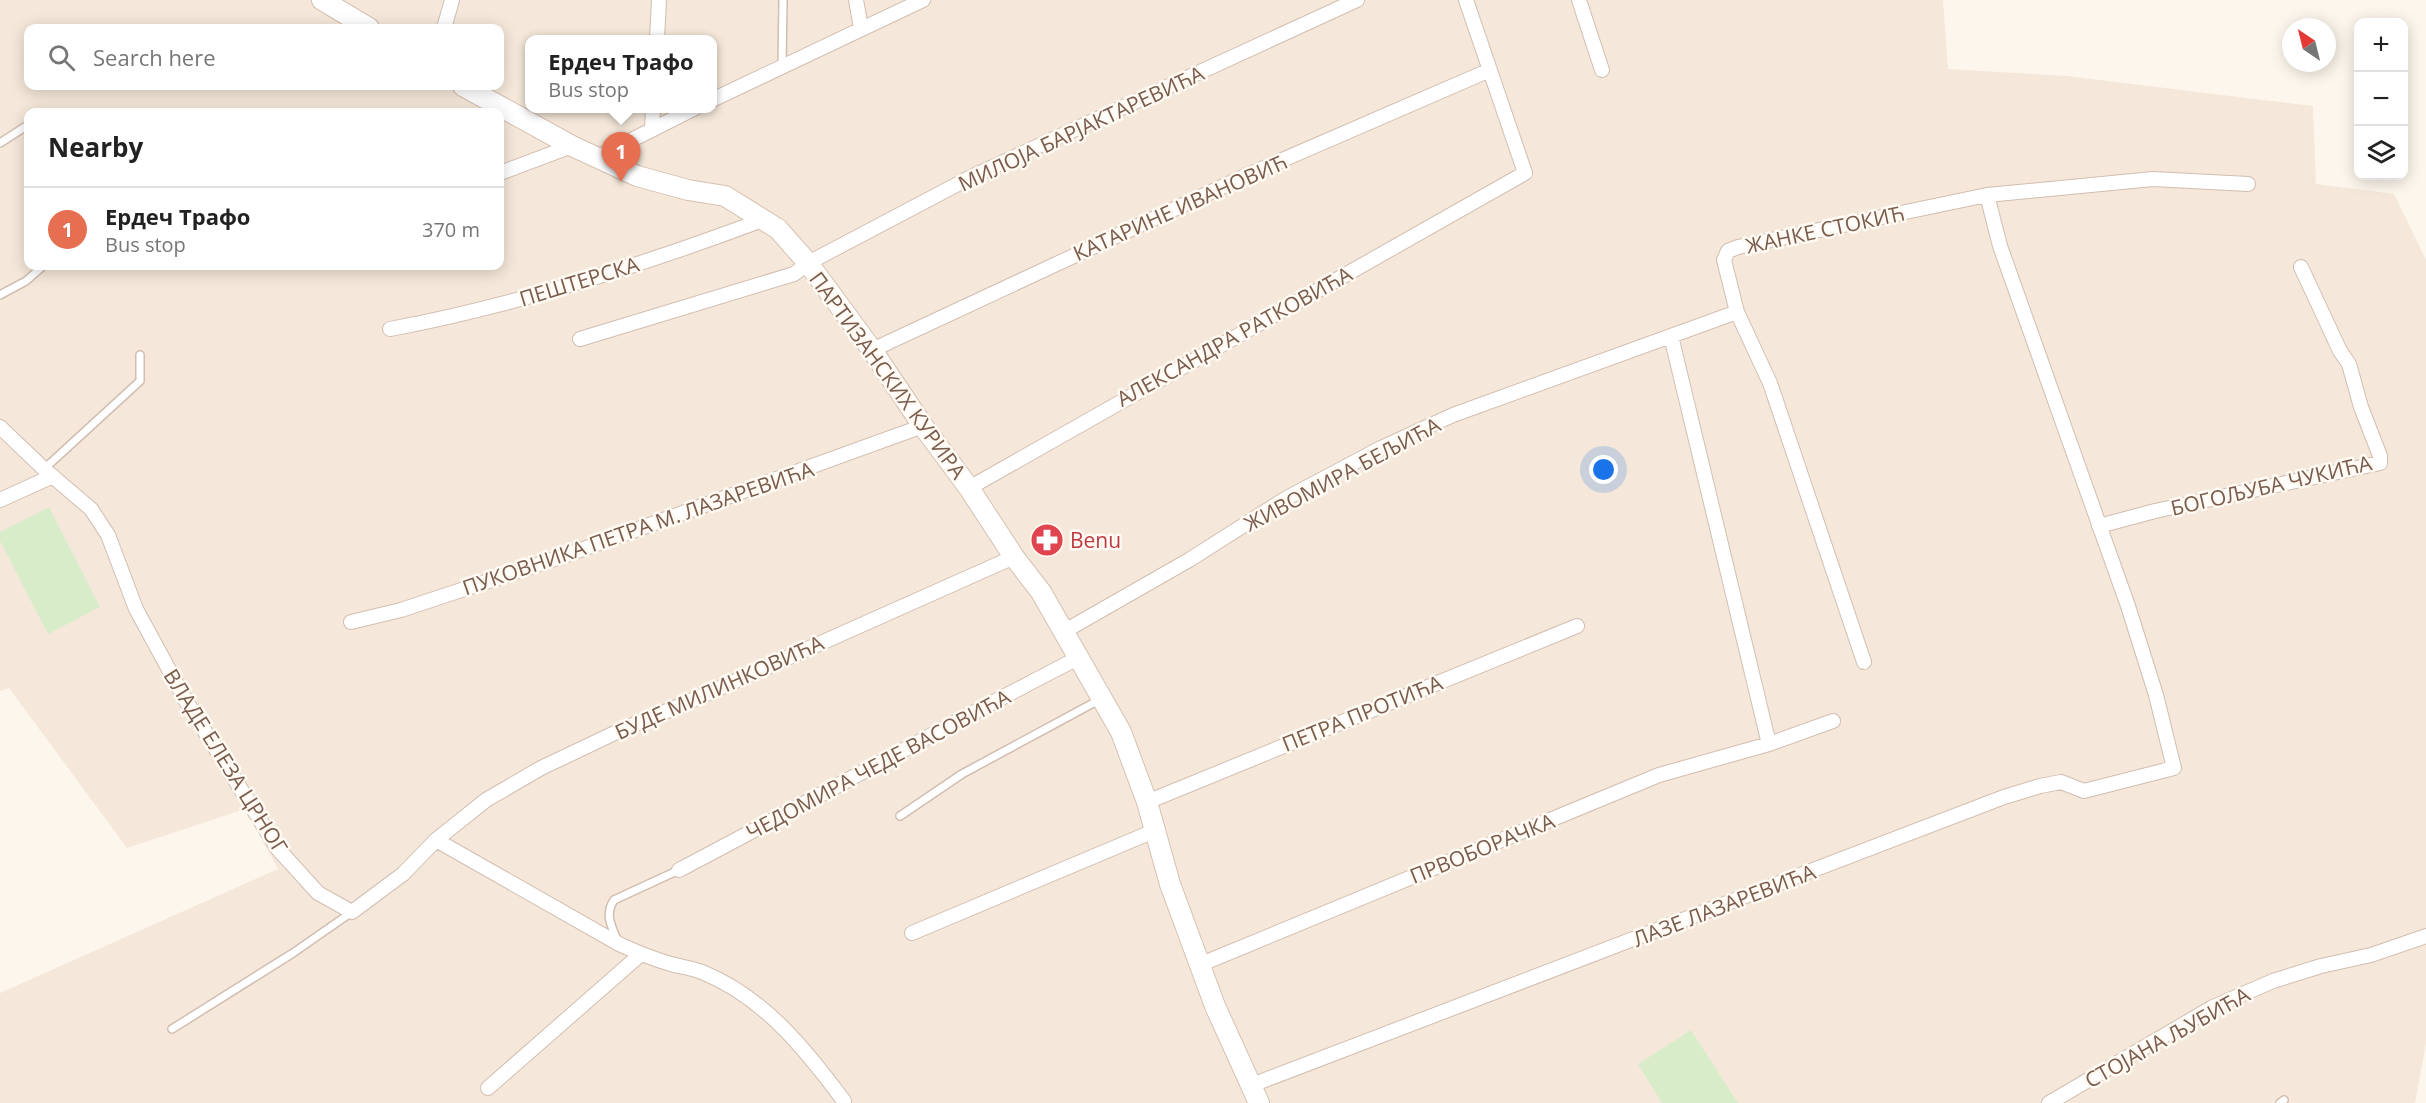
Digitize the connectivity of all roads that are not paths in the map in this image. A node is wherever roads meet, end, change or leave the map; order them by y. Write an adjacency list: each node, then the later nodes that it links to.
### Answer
1 (322, 0): 10 (street)
2 (452, 0): 11 (street)
3 (659, 0): 13 (street)
4 (783, 0): 14 (lane)
5 (856, 0): 12 (street)
6 (923, 0): 12 (street)
7 (1357, 0): 32 (street, МИЛОЈА БАРЈАКТАРЕВИЋА)
8 (1466, 0): 15 (street)
9 (1579, 0): 16 (street)
10 (362, 24)
11 (445, 24)
12 (861, 28): 14 (street)
13 (657, 35)
14 (782, 66): 18 (street)
15 (1490, 70): 40 (street, КАТАРИНЕ ИВАНОВИЋ); 45 (street, АЛЕКСАНДРА РАТКОВИЋА)
16 (1602, 70)
17 (470, 90): 19 (street, ПАРТИЗАНСКИХ КУРИРА)
18 (717, 98)
19 (503, 108)
20 (504, 109): 26 (street, ПАРТИЗАНСКИХ КУРИРА)
21 (653, 113): 24 (street)
22 (685, 113): 24 (street)
23 (24, 127): 25 (lane)
24 (652, 130): 27 (street)
25 (0, 143)
26 (572, 146): 27 (street, ПАРТИЗАНСКИХ КУРИРА); 28 (street)
27 (596, 158): 31 (street, ПАРТИЗАНСКИХ КУРИРА)
28 (504, 172)
29 (2248, 184): 30 (street, ЖАНКЕ СТОКИЋ)
30 (1987, 195): 36 (street, ЖАНКЕ СТОКИЋ); 47 (street)
31 (765, 219): 32 (street, ПАРТИЗАНСКИХ КУРИРА); 37 (street, ПЕШТЕРСКА)
32 (808, 263): 39 (street, МИЛОЈА БАРЈАКТАРЕВИЋА); 40 (street, ПАРТИЗАНСКИХ КУРИРА)
33 (2301, 267): 47 (street, БОГОЉУБА ЧУКИЋА)
34 (38, 270): 35 (lane)
35 (0, 295)
36 (1737, 312): 38 (street, ЖИВОМИРА БЕЉИЋА); 53 (street, ЖАНКЕ СТОКИЋ)
37 (390, 329)
38 (1671, 336): 51 (street, ЖИВОМИРА БЕЉИЋА); 56 (street)
39 (580, 339)
40 (872, 350): 42 (street, ПАРТИЗАНСКИХ КУРИРА)
41 (140, 355): 44 (lane)
42 (922, 426): 45 (street, ПАРТИЗАНСКИХ КУРИРА); 49 (street, ПУКОВНИКА ПЕТРА М. ЛАЗАРЕВИЋА)
43 (0, 427): 44 (street, ВЛАДЕ ЕЛЕЗА ЦРНОГ)
44 (49, 473): 46 (street); 62 (street, ВЛАДЕ ЕЛЕЗА ЦРНОГ)
45 (969, 488): 48 (street, ПАРТИЗАНСКИХ КУРИРА)
46 (0, 500)
47 (2099, 526): 70 (street, ЛАЗЕ ЛАЗАРЕВИЋА)
48 (1014, 557): 51 (street, ПАРТИЗАНСКИХ КУРИРА); 60 (street, БУДЕ МИЛИНКОВИЋА)
49 (351, 622)
50 (1577, 626): 57 (street, ПЕТРА ПРОТИЋА)
51 (1063, 632): 52 (street, ПАРТИЗАНСКИХ КУРИРА)
52 (1078, 658): 54 (street, ПАРТИЗАНСКИХ КУРИРА); 61 (street, ЧЕДОМИРА ЧЕДЕ ВАСОВИЋА)
53 (1864, 662)
54 (1101, 699): 57 (street, ПАРТИЗАНСКИХ КУРИРА); 58 (lane)
55 (1833, 721): 56 (street, ПРВОБОРАЧКА)
56 (1769, 744): 67 (street, ПРВОБОРАЧКА)
57 (1147, 802): 59 (street, ПАРТИЗАНСКИХ КУРИРА)
58 (900, 816)
59 (1154, 831): 63 (street); 67 (street, ПАРТИЗАНСКИХ КУРИРА)
60 (436, 840): 62 (street); 65 (street)
61 (679, 870): 65 (lane)
62 (352, 912): 68 (lane)
63 (912, 933)
64 (2426, 936): 72 (street, СТОЈАНА ЉУБИЋА)
65 (619, 944): 66 (street)
66 (640, 954): 69 (street); 71 (street)
67 (1199, 965): 70 (street, ПАРТИЗАНСКИХ КУРИРА)
68 (172, 1029)
69 (488, 1088)
70 (1256, 1094)
71 (843, 1102)
72 (2049, 1103)

